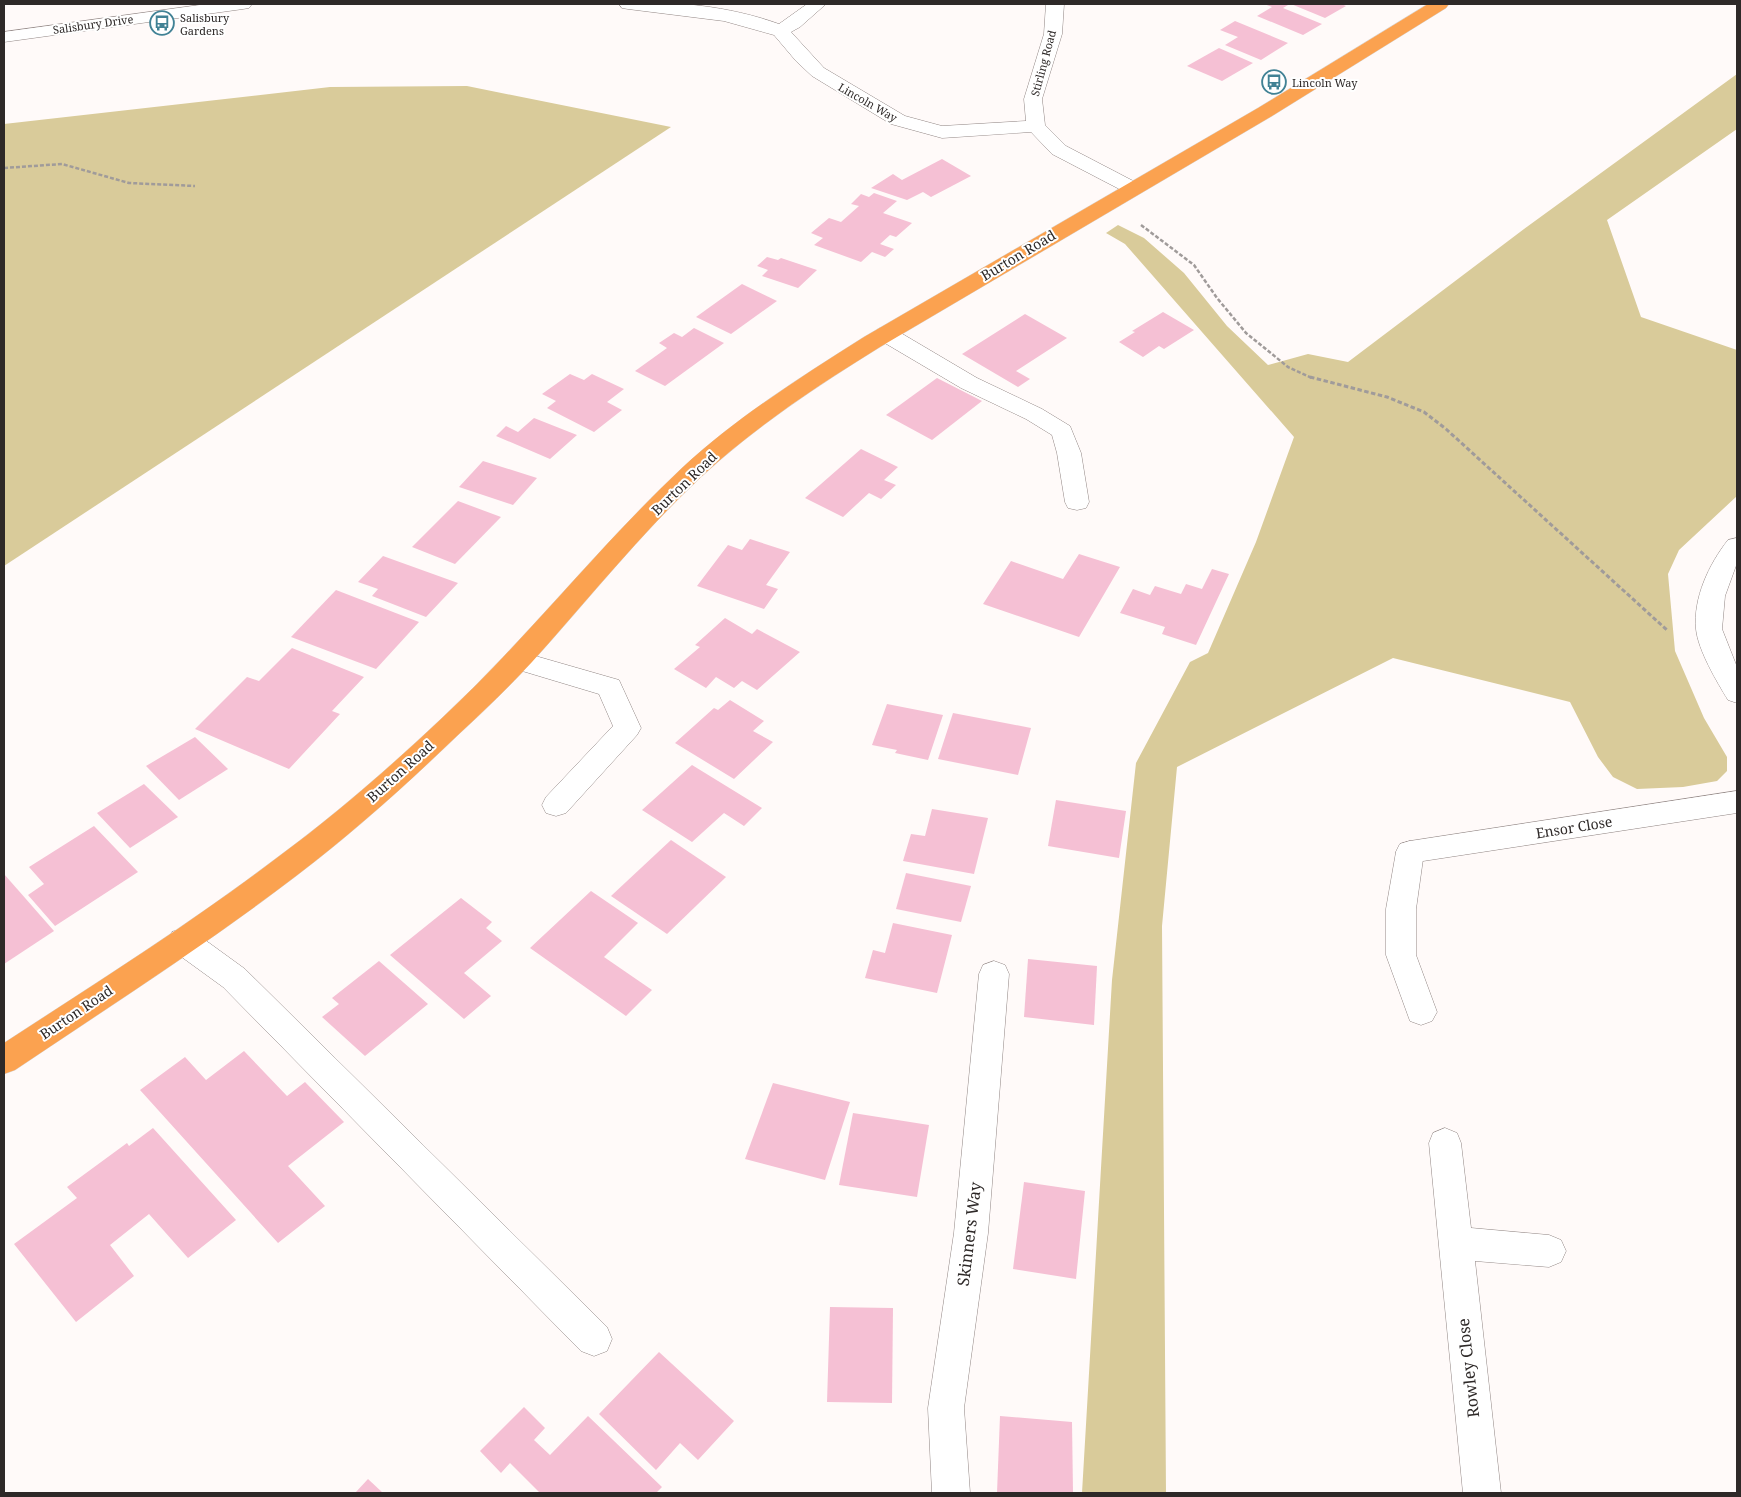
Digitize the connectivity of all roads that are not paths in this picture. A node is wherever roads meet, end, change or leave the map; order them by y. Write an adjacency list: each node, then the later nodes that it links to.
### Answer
1 (234, 4): 7 (street, Salisbury Drive)
2 (628, 4): 6 (street, Lincoln Way)
3 (817, 4): 6 (street)
4 (1055, 4): 8 (street, Stirling Road)
5 (1440, 4): 9 (highway, Burton Road)
6 (780, 31): 8 (street, Lincoln Way)
7 (4, 37)
8 (1036, 126): 9 (street)
9 (1132, 188): 10 (highway, Burton Road)
10 (886, 334): 11 (street); 13 (highway, Burton Road)
11 (1078, 502)
12 (1737, 546): 14 (street)
13 (518, 660): 16 (street); 17 (highway, Burton Road)
14 (1737, 693)
15 (1737, 802): 19 (street, Ensor Close)
16 (556, 805)
17 (184, 941): 20 (highway, Burton Road); 24 (street)
18 (994, 974): 25 (street, Skinners Way)
19 (1421, 1012)
20 (4, 1060)
21 (1445, 1143): 22 (street, Rowley Close)
22 (1455, 1243): 23 (street); 26 (street, Rowley Close)
23 (1549, 1251)
24 (594, 1338)
25 (951, 1493)
26 (1482, 1493)

